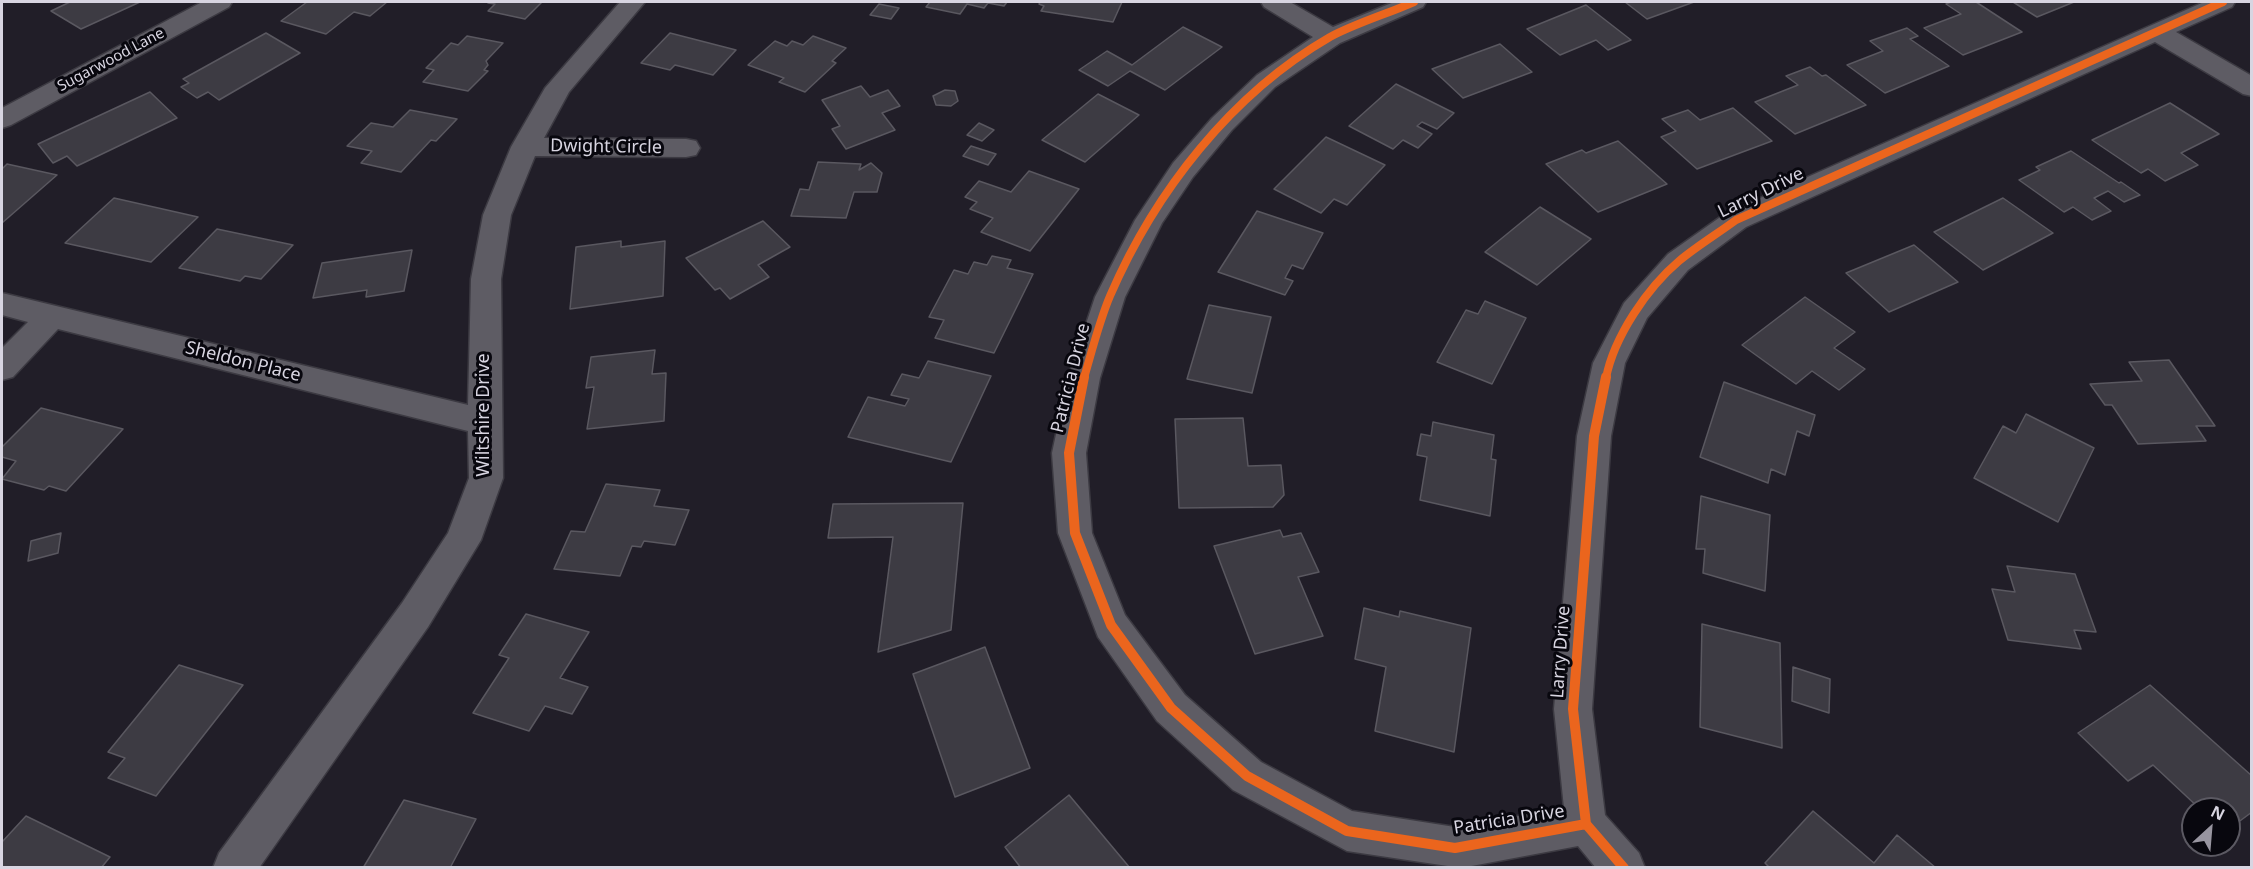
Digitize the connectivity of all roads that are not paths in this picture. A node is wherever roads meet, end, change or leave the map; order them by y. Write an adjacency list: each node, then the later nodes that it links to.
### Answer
1 (220, 2): 9 (street, Sugarwood Lane)
2 (633, 2): 10 (street, Wiltshire Drive)
3 (1273, 2): 7 (street)
4 (1414, 2): 7 (street, Patricia Drive)
5 (2223, 2): 6 (street, Larry Drive)
6 (2157, 32): 8 (street); 16 (street, Larry Drive)
7 (1331, 37): 16 (street, Patricia Drive)
8 (2252, 88)
9 (2, 119)
10 (525, 147): 11 (street, Dwight Circle); 15 (street, Wiltshire Drive)
11 (686, 148)
12 (2, 304): 13 (street, Sheldon Place)
13 (53, 315): 14 (street); 15 (street, Sheldon Place)
14 (2, 368)
15 (484, 422): 17 (street, Wiltshire Drive)
16 (1586, 824): 18 (street)
17 (234, 867)
18 (1624, 867)

